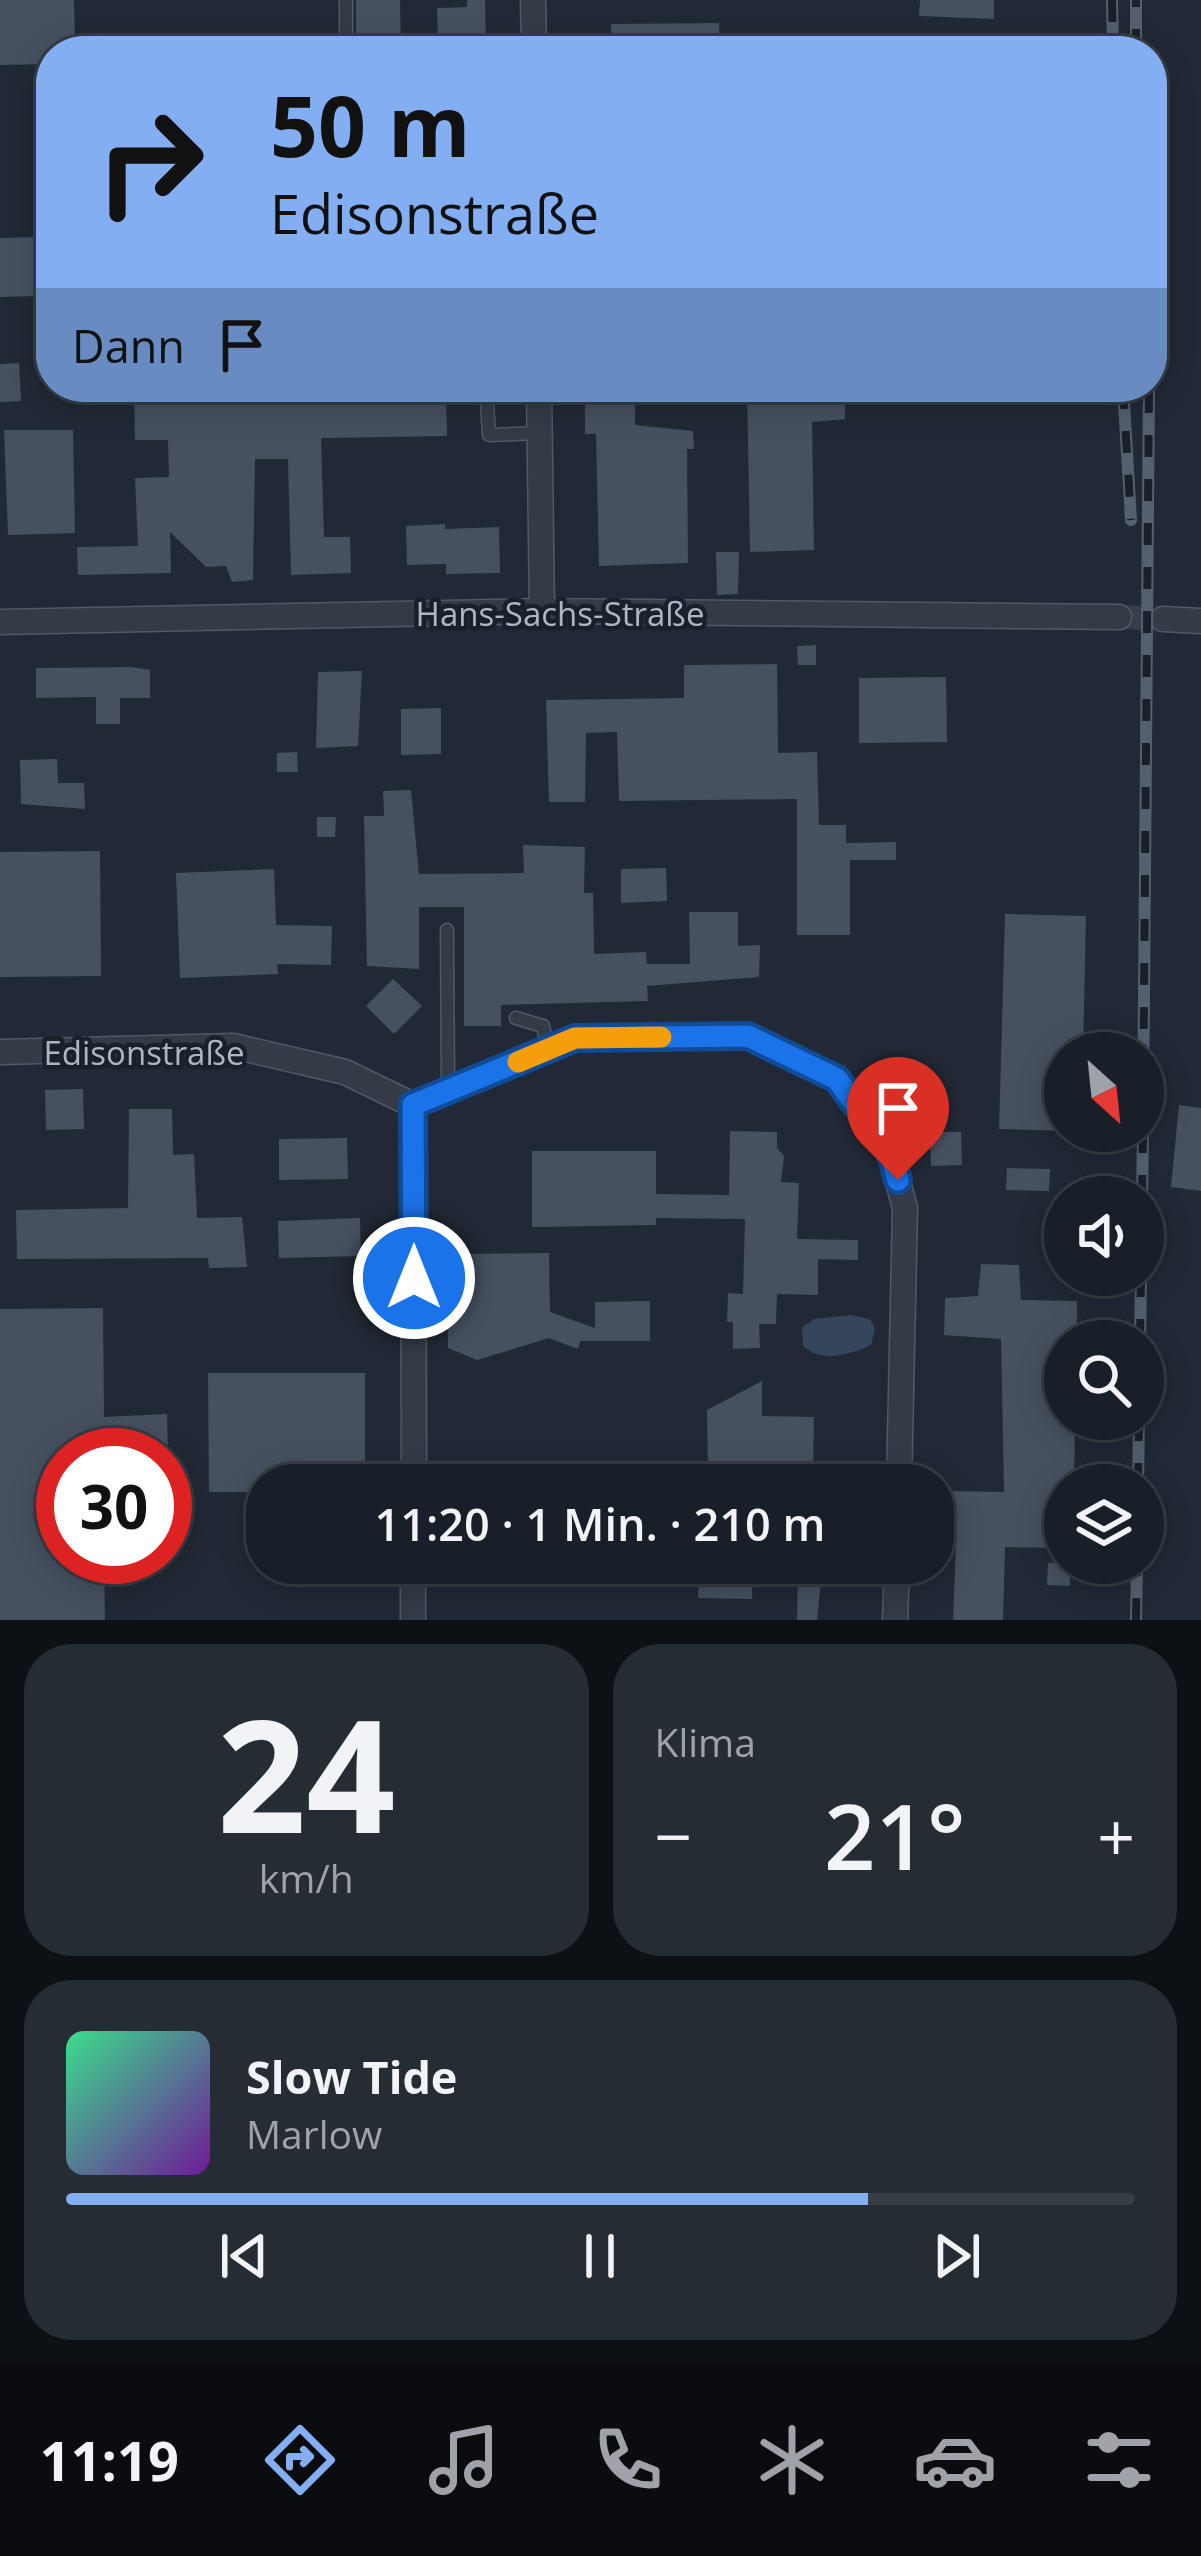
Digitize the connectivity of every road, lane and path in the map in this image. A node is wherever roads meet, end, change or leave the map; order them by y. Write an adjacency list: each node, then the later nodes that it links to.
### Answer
1 (346, 0): 3 (lane)
2 (533, 0): 4 (street)
3 (346, 36)
4 (534, 36)
5 (487, 402): 7 (lane)
6 (539, 402): 7 (street)
7 (540, 434): 8 (street)
8 (542, 611): 9 (street, Hans-Sachs-Straße); 12 (street, Hans-Sachs-Straße)
9 (1119, 616)
10 (1162, 619): 11 (street)
11 (1201, 621)
12 (0, 622)
13 (447, 931): 17 (lane)
14 (516, 1018): 15 (lane)
15 (548, 1049): 17 (street); 20 (street)
16 (0, 1052): 18 (street, Edisonstraße)
17 (448, 1091): 18 (street)
18 (413, 1105): 19 (street)
19 (414, 1464)
20 (899, 1464)
21 (413, 1584): 23 (street)
22 (896, 1584): 24 (street)
23 (413, 1620)
24 (895, 1620)

